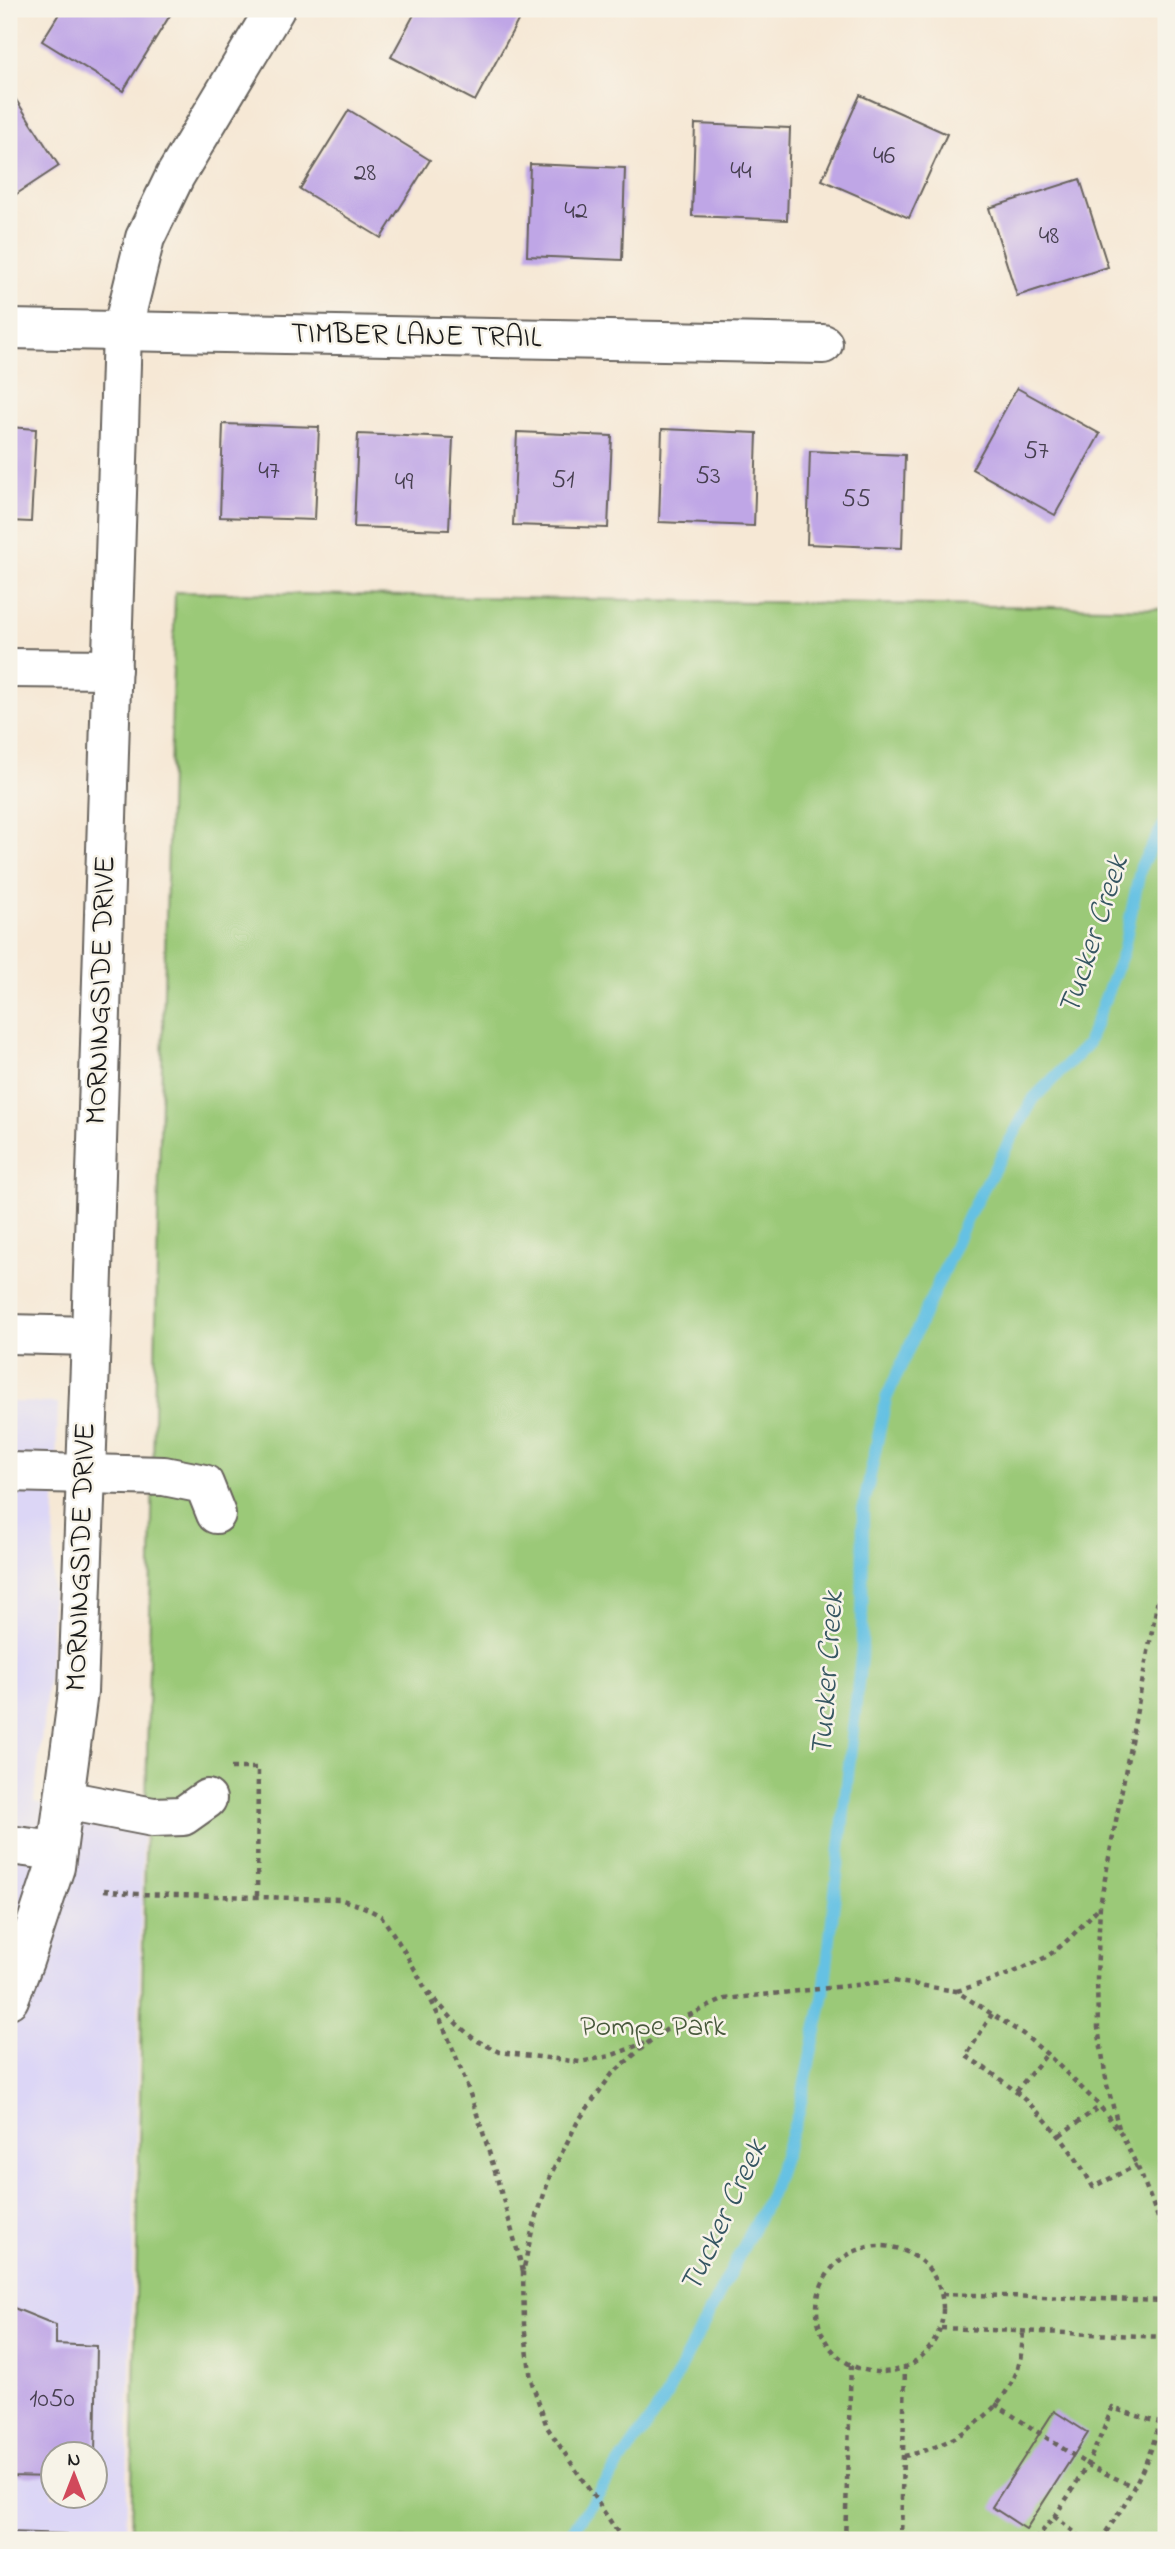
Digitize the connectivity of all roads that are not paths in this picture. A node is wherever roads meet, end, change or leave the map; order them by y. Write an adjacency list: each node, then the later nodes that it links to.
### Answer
1 (275, 9): 3 (street, MORNINGSIDE DRIVE)
2 (9, 329): 3 (street, TIMBER LANE TRAIL)
3 (122, 331): 4 (street, TIMBER LANE TRAIL); 6 (street, MORNINGSIDE DRIVE)
4 (822, 344)
5 (9, 668): 6 (street)
6 (112, 668): 8 (street, MORNINGSIDE DRIVE)
7 (9, 1334): 8 (street)
8 (91, 1336): 10 (street, MORNINGSIDE DRIVE)
9 (9, 1472): 10 (street)
10 (86, 1473): 11 (street); 13 (street, MORNINGSIDE DRIVE)
11 (216, 1514)
12 (217, 1784): 13 (street)
13 (65, 1800): 15 (street, MORNINGSIDE DRIVE)
14 (9, 1845): 15 (street)
15 (57, 1852): 16 (street, MORNINGSIDE DRIVE)
16 (9, 1999)

